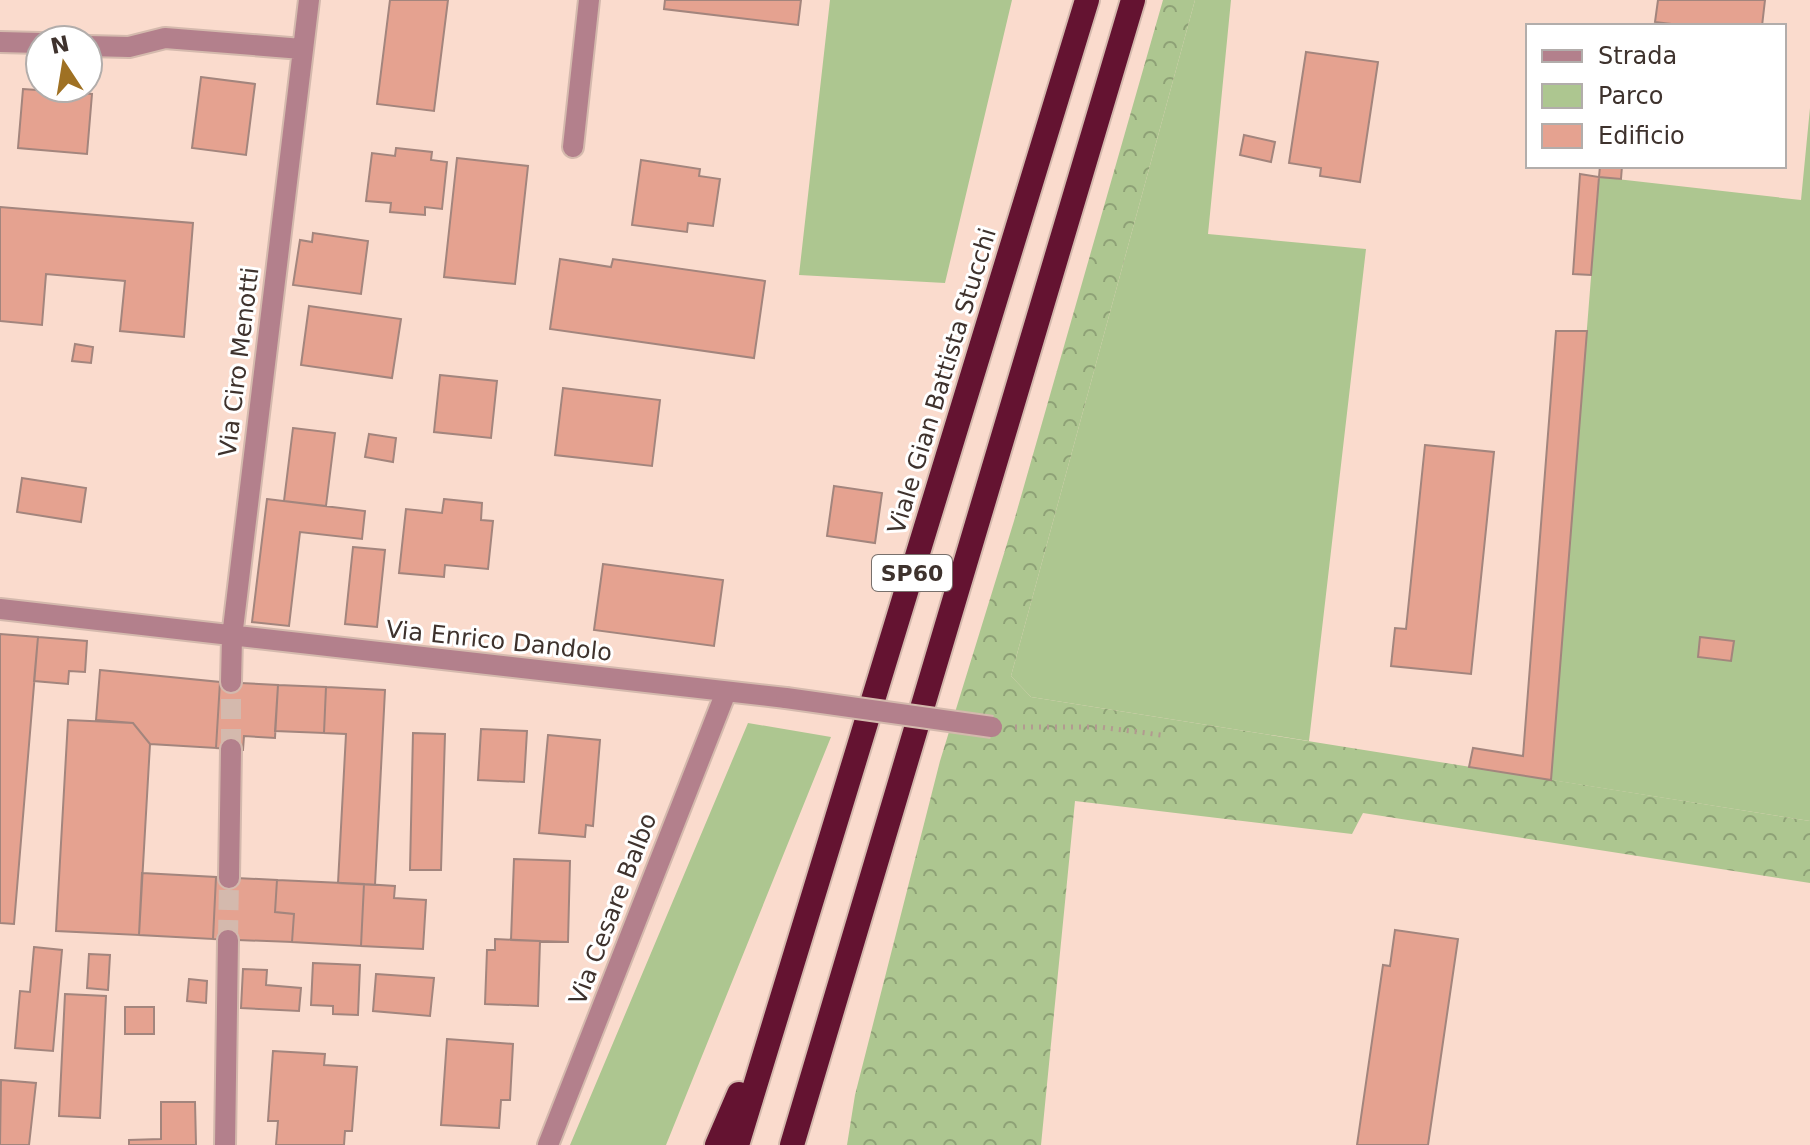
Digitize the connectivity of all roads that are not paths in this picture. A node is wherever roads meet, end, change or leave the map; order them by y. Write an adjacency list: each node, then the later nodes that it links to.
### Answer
1 (309, 0): 8 (street, Via Ciro Menotti)
2 (589, 0): 9 (street)
3 (1087, 0): 18 (highway, Viale Gian Battista Stucchi / SP60)
4 (1133, 0): 19 (highway, SP60)
5 (0, 42): 6 (street)
6 (24, 43)
7 (104, 46): 8 (street)
8 (302, 49): 11 (street, Via Ciro Menotti)
9 (573, 147)
10 (0, 609): 11 (street, Via Enrico Dandolo)
11 (232, 637): 12 (street, Via Ciro Menotti); 13 (street, Via Enrico Dandolo)
12 (231, 682)
13 (726, 692): 14 (street, Via Enrico Dandolo, bridge); 21 (street, Via Cesare Balbo)
14 (992, 727)
15 (231, 749): 16 (street)
16 (229, 878)
17 (228, 940): 20 (street)
18 (779, 1004): 22 (highway); 23 (highway, Viale Gian Battista Stucchi / SP60)
19 (822, 1046): 24 (highway, SP60); 25 (highway)
20 (225, 1145)
21 (548, 1145)
22 (717, 1145)
23 (737, 1145)
24 (792, 1145)
25 (809, 1145)

